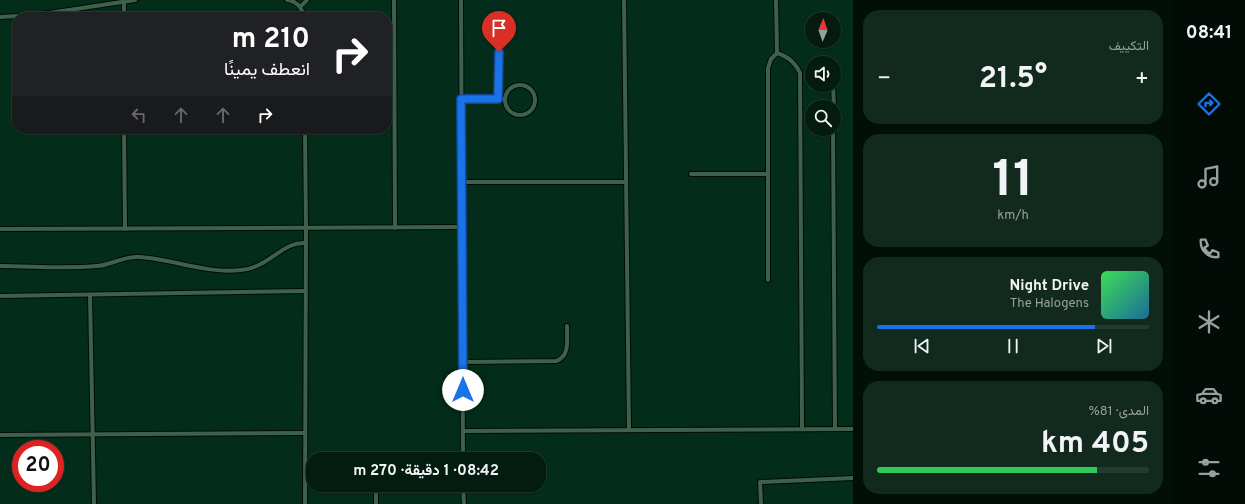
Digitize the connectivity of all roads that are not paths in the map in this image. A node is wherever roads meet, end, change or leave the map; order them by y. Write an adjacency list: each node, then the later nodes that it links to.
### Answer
1 (135, 0): 9 (lane)
2 (287, 0): 10 (lane)
3 (308, 0): 10 (lane)
4 (394, 0): 30 (lane)
5 (461, 0): 18 (lane)
6 (624, 0): 27 (lane)
7 (776, 0): 17 (lane)
8 (118, 1): 9 (lane); 11 (lane)
9 (124, 1): 12 (lane)
10 (300, 7): 13 (lane)
11 (54, 12)
12 (124, 12)
13 (302, 12)
14 (12, 16): 15 (lane)
15 (0, 17)
16 (499, 36): 19 (lane)
17 (777, 53): 25 (lane); 41 (lane)
18 (461, 99): 19 (lane); 26 (lane)
19 (498, 99): 20 (lane)
20 (505, 99): 20 (lane)
21 (124, 134): 32 (lane)
22 (305, 134): 29 (lane)
23 (833, 136): 42 (lane)
24 (691, 174): 25 (lane)
25 (768, 174): 35 (lane)
26 (462, 182): 27 (lane); 28 (lane)
27 (626, 182): 44 (lane)
28 (462, 227): 30 (lane); 40 (lane)
29 (306, 228): 30 (lane); 32 (lane); 33 (lane)
30 (395, 228)
31 (0, 229): 32 (lane)
32 (125, 229)
33 (306, 243): 34 (lane); 36 (lane)
34 (0, 266)
35 (768, 280)
36 (306, 291): 38 (lane); 46 (lane)
37 (0, 296): 38 (lane)
38 (90, 296): 48 (lane)
39 (567, 326): 40 (lane)
40 (463, 362): 45 (lane)
41 (802, 429): 42 (lane); 44 (lane)
42 (835, 429): 43 (lane)
43 (853, 429)
44 (630, 430): 45 (lane)
45 (463, 431): 49 (lane)
46 (305, 433): 48 (lane); 54 (lane)
47 (0, 435): 48 (lane)
48 (93, 436): 53 (lane)
49 (463, 452)
50 (853, 478): 57 (lane)
51 (376, 492): 55 (lane)
52 (464, 492): 56 (lane)
53 (94, 504)
54 (305, 504)
55 (376, 504)
56 (464, 504)
57 (761, 504)

